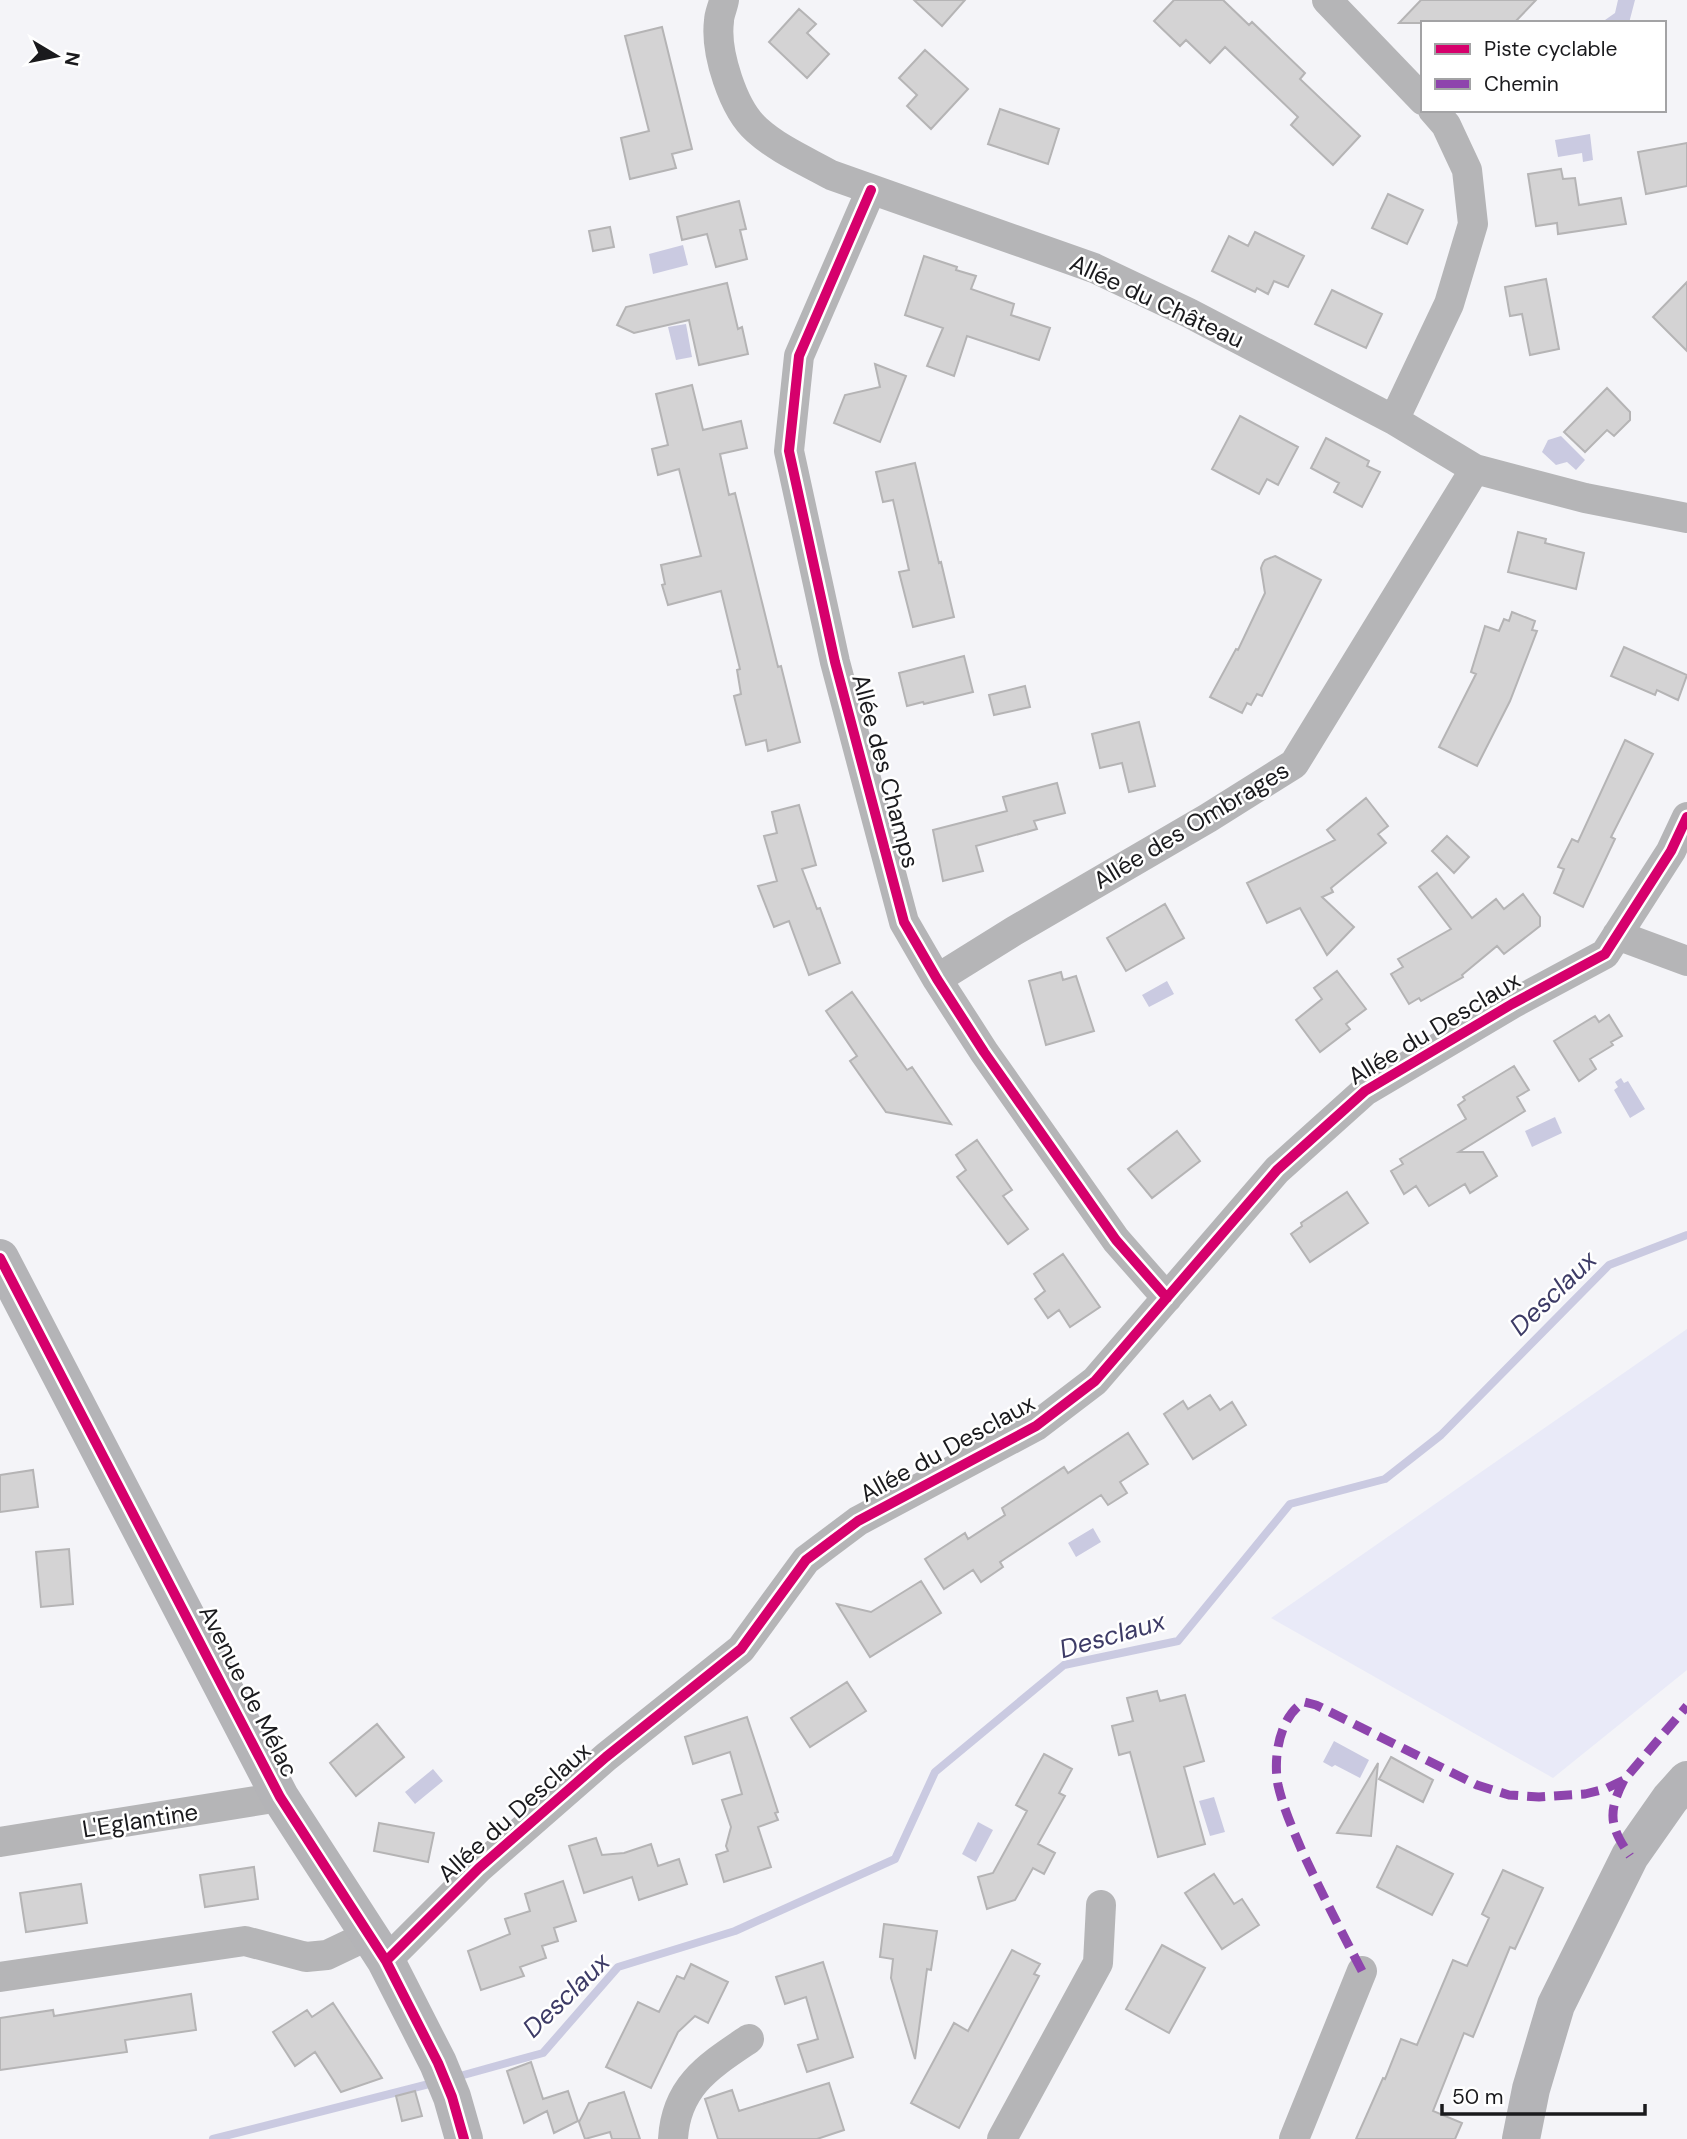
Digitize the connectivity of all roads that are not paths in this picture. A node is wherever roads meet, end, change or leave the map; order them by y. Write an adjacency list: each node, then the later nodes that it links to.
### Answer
1 (724, 0): 5 (street, Allée du Château)
2 (1327, 0): 3 (street)
3 (1421, 98)
4 (1435, 112): 6 (street)
5 (871, 191): 6 (street, Allée du Château); 12 (street, Allée des Champs)
6 (1394, 421): 7 (street, Allée du Château)
7 (1475, 469): 8 (street, Allée du Château); 12 (street, Allée des Ombrages)
8 (1687, 518)
9 (1684, 833): 10 (street, Allée du Desclaux)
10 (1617, 935): 11 (street); 14 (street, Allée du Desclaux)
11 (1687, 961)
12 (937, 979): 14 (street, Allée des Champs)
13 (0, 1258): 16 (street, Avenue de Mélac)
14 (1167, 1298): 19 (street, Allée du Desclaux)
15 (1687, 1780): 27 (street)
16 (280, 1797): 17 (street, L'Eglantine); 19 (street, Avenue de Mélac)
17 (0, 1842)
18 (1101, 1905): 25 (street)
19 (377, 1948): 21 (street, Allée du Desclaux); 23 (street, Avenue de Mélac)
20 (1362, 1971): 26 (street)
21 (0, 1977)
22 (749, 2039): 24 (street)
23 (464, 2139)
24 (673, 2139)
25 (1002, 2139)
26 (1294, 2139)
27 (1521, 2139)

